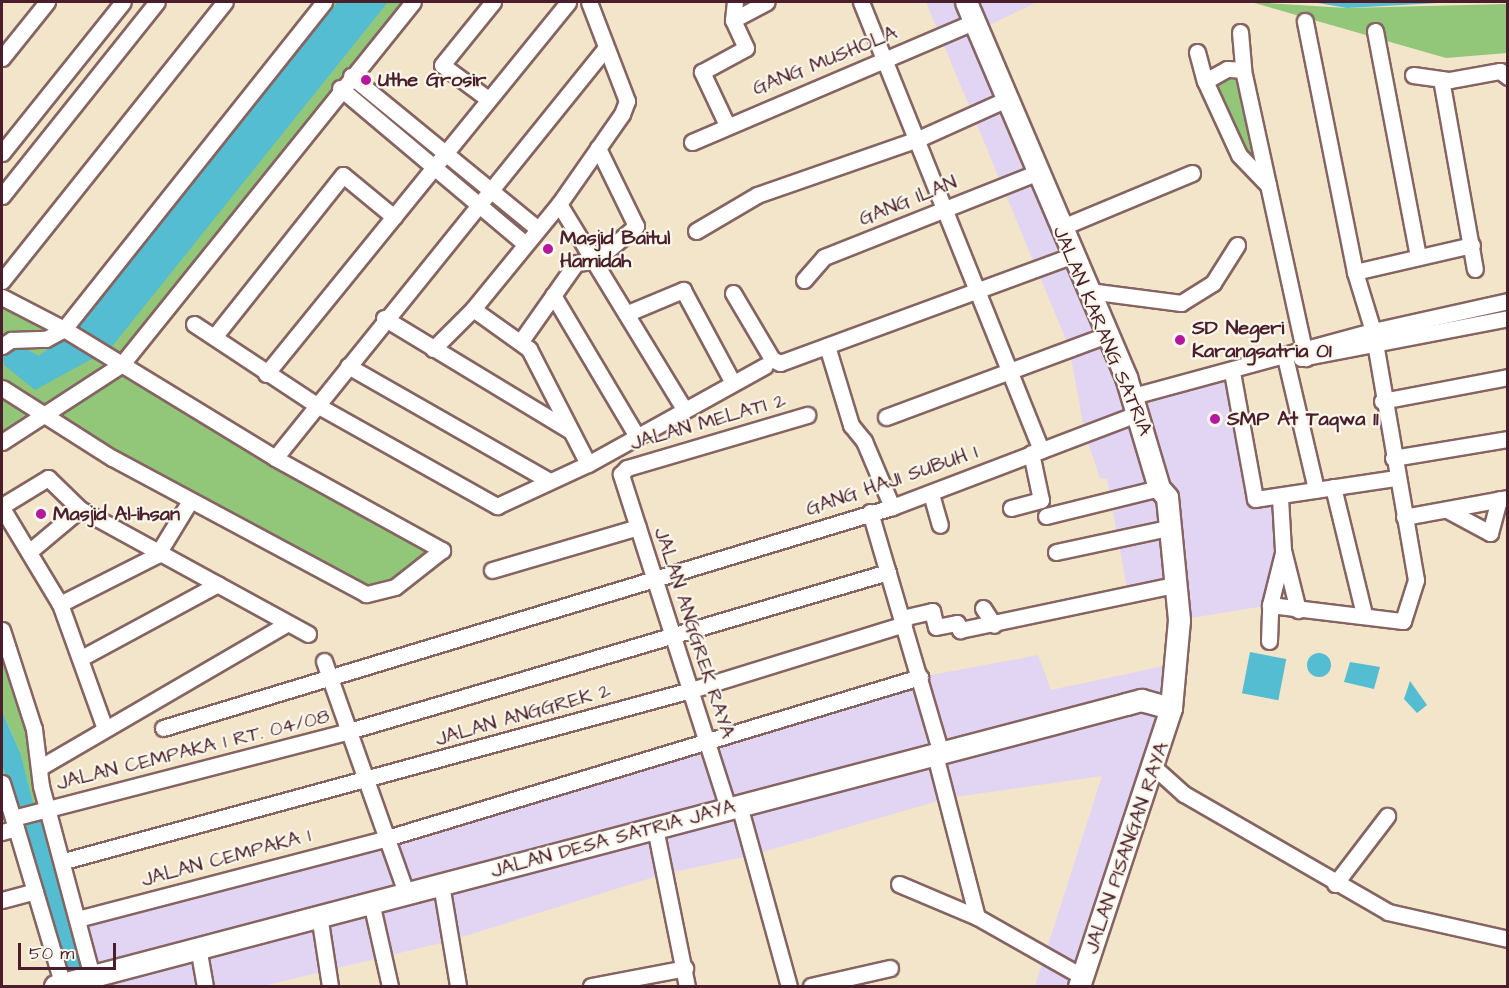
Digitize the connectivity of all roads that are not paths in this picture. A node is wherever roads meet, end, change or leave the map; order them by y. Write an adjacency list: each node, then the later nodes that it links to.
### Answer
1 (123, 2): 28 (street)
2 (158, 2): 31 (street)
3 (225, 2): 62 (street)
4 (324, 2): 75 (street)
5 (413, 2): 25 (street)
6 (493, 2): 32 (street)
7 (568, 2): 32 (street)
8 (589, 2): 19 (street)
9 (735, 2): 14 (street)
10 (767, 2): 14 (street)
11 (861, 2): 22 (street)
12 (966, 2): 15 (street, JALAN KARANG SATRIA)
13 (40, 4): 21 (street)
14 (733, 20): 35 (street)
15 (975, 21): 22 (street, GANG MUSHOLA); 33 (street, JALAN KARANG SATRIA)
16 (1305, 21): 61 (street)
17 (1375, 31): 58 (street)
18 (1240, 32): 23 (street)
19 (604, 50): 38 (street); 45 (street)
20 (1197, 52): 29 (street)
21 (2, 58)
22 (885, 62): 35 (street, GANG MUSHOLA); 36 (street)
23 (1243, 70): 29 (street); 44 (street)
24 (1413, 75): 27 (street)
25 (351, 76): 30 (street); 34 (street)
26 (1508, 77): 27 (street)
27 (1441, 79): 56 (street)
28 (59, 80): 31 (street); 39 (street)
29 (1206, 81): 44 (street)
30 (340, 88): 34 (street); 87 (street)
31 (81, 96): 46 (street)
32 (488, 99): 40 (street)
33 (1006, 99): 36 (street); 42 (street, JALAN KARANG SATRIA)
34 (383, 112): 40 (street); 41 (street)
35 (727, 125): 37 (street, GANG MUSHOLA)
36 (918, 139): 49 (street); 53 (street)
37 (693, 142)
38 (598, 148): 48 (street); 59 (street)
39 (2, 153)
40 (447, 154): 41 (street); 45 (street)
41 (436, 170): 47 (street); 50 (street)
42 (1036, 173): 49 (street, GANG ILAN); 52 (street, JALAN KARANG SATRIA)
43 (1192, 173): 52 (street)
44 (1268, 185): 85 (street)
45 (489, 190): 47 (street); 51 (street)
46 (2, 196)
47 (477, 204): 54 (street); 72 (street)
48 (559, 204): 51 (street); 59 (street)
49 (947, 208): 63 (street, GANG ILAN); 65 (street)
50 (394, 217): 78 (street); 92 (street)
51 (537, 228): 54 (street)
52 (1060, 228): 57 (street, JALAN KARANG SATRIA)
53 (696, 231)
54 (524, 243): 70 (street)
55 (1237, 245): 64 (street)
56 (1472, 245): 58 (street); 60 (street)
57 (1073, 255): 64 (street, JALAN KARANG SATRIA); 65 (street)
58 (1418, 257): 61 (street)
59 (595, 261): 67 (street); 71 (street)
60 (1475, 269)
61 (1354, 272): 79 (street)
62 (2, 280)
63 (804, 280)
64 (1089, 291): 77 (street, JALAN KARANG SATRIA)
65 (978, 292): 83 (street); 90 (street)
66 (733, 293): 83 (street)
67 (553, 295): 81 (street); 104 (street)
68 (2, 297): 75 (street)
69 (1508, 301): 79 (street)
70 (473, 309): 81 (street); 84 (street)
71 (628, 313): 94 (street); 99 (street)
72 (384, 318): 84 (street); 88 (street)
73 (1508, 318): 79 (street)
74 (194, 324): 78 (street)
75 (64, 329): 80 (street); 87 (street)
76 (2, 332): 80 (street)
77 (1107, 335): 90 (street); 98 (street, JALAN KARANG SATRIA)
78 (214, 337): 92 (street)
79 (1373, 338): 85 (street, GANG HAJI SUBUH I); 96 (street)
80 (18, 340): 82 (street)
81 (521, 341): 103 (street)
82 (2, 346)
83 (827, 346): 122 (street)
84 (433, 349): 103 (street)
85 (1305, 353): 86 (street, GANG HAJI SUBUH I)
86 (1287, 357): 91 (street, GANG HAJI SUBUH I); 116 (street)
87 (122, 364): 102 (street); 108 (street)
88 (348, 366): 97 (street); 113 (street)
89 (765, 366): 94 (street)
90 (1011, 370): 101 (street); 107 (street)
91 (1232, 372): 98 (street, GANG HAJI SUBUH I); 118 (street)
92 (266, 374): 97 (street)
93 (1508, 377): 96 (street)
94 (732, 381): 99 (street)
95 (2, 388): 102 (street)
96 (1382, 401): 109 (street)
97 (315, 404): 108 (street); 113 (street)
98 (1136, 405): 107 (street, GANG HAJI SUBUH I); 115 (street, JALAN KARANG SATRIA)
99 (684, 409): 104 (street)
100 (807, 415): 111 (street, JALAN MELATI 2)
101 (886, 417)
102 (43, 418): 106 (street); 120 (street)
103 (569, 430): 110 (street)
104 (636, 435): 110 (street)
105 (1508, 439): 109 (street)
106 (2, 442)
107 (1036, 452): 117 (street, GANG HAJI SUBUH I); 123 (street)
108 (275, 458): 120 (street)
109 (1393, 458): 112 (street)
110 (588, 464): 113 (street)
111 (622, 472): 130 (street, JALAN ANGGREK RAYA)
112 (1395, 478): 114 (street); 128 (street)
113 (550, 481)
114 (1333, 487): 116 (street); 145 (street)
115 (1159, 488): 127 (street); 131 (street, JALAN KARANG SATRIA)
116 (1316, 489): 118 (street)
117 (931, 494): 122 (street, GANG HAJI SUBUH I); 129 (street)
118 (1280, 498): 132 (street)
119 (1503, 499): 124 (street); 124 (street)
120 (190, 501): 135 (street)
121 (2, 507): 126 (street); 133 (street)
122 (892, 507): 125 (street, GANG HAJI SUBUH I)
123 (1011, 508)
124 (1447, 510): 128 (street)
125 (870, 512): 137 (street); 138 (street, GANG HAJI SUBUH I)
126 (75, 514): 133 (street); 135 (street)
127 (1046, 516)
128 (1404, 517): 145 (street)
129 (940, 525)
130 (638, 527): 136 (street); 138 (street, JALAN ANGGREK RAYA)
131 (1168, 528): 134 (street); 140 (street, JALAN KARANG SATRIA)
132 (1283, 550): 142 (street); 144 (street)
133 (30, 551): 141 (street)
134 (1056, 552)
135 (157, 555): 139 (street); 141 (street)
136 (492, 570)
137 (888, 572): 146 (street); 151 (street, JALAN CEMPAKA 1 RT. 04/08)
138 (656, 582): 151 (street, JALAN ANGGREK RAYA); 155 (street, GANG HAJI SUBUH I)
139 (218, 584): 148 (street); 153 (street)
140 (1173, 585): 147 (street); 158 (street, JALAN KARANG SATRIA)
141 (60, 604): 153 (street)
142 (1270, 605): 144 (street); 152 (street)
143 (983, 608): 147 (street)
144 (1298, 610): 145 (street)
145 (1364, 614)
146 (903, 621): 147 (street, JALAN ANGGREK 2); 156 (street); 157 (street, JALAN ANGGREK 2)
147 (994, 625)
148 (285, 626): 150 (street); 159 (street)
149 (2, 630): 164 (street)
150 (308, 634)
151 (673, 635): 157 (street, JALAN ANGGREK RAYA); 161 (street, JALAN CEMPAKA 1 RT. 04/08)
152 (1269, 641)
153 (83, 657): 159 (street)
154 (324, 661): 155 (street)
155 (330, 677): 160 (street, GANG HAJI SUBUH I); 161 (street)
156 (921, 677): 162 (street, JALAN CEMPAKA 1); 163 (street)
157 (691, 690): 162 (street, JALAN ANGGREK RAYA); 166 (street, JALAN ANGGREK 2)
158 (1172, 708): 163 (street, JALAN DESA SATRIA JAYA); 165 (street, JALAN PISANGAN RAYA)
159 (104, 726): 164 (street)
160 (163, 728)
161 (349, 731): 166 (street); 169 (street, JALAN CEMPAKA 1 RT. 04/08)
162 (708, 744): 168 (street, JALAN ANGGREK RAYA); 173 (street, JALAN CEMPAKA 1)
163 (938, 754): 168 (street, JALAN DESA SATRIA JAYA); 183 (street)
164 (39, 768): 169 (street)
165 (1155, 768): 177 (street); 190 (street, JALAN PISANGAN RAYA)
166 (367, 780): 173 (street); 174 (street, JALAN ANGGREK 2)
167 (2, 783): 171 (street)
168 (733, 806): 172 (street, JALAN DESA SATRIA JAYA); 199 (street, JALAN ANGGREK RAYA)
169 (47, 809): 171 (street, JALAN CEMPAKA 1 RT. 04/08); 174 (street)
170 (1387, 816): 177 (street)
171 (10, 826): 178 (street)
172 (655, 828): 175 (street, JALAN DESA SATRIA JAYA); 187 (street)
173 (387, 838): 179 (street); 184 (street, JALAN CEMPAKA 1)
174 (64, 861): 184 (street)
175 (441, 884): 179 (street, JALAN DESA SATRIA JAYA); 196 (street)
176 (899, 884): 183 (street)
177 (1335, 884): 185 (street)
178 (35, 891): 180 (street); 192 (street)
179 (406, 893): 181 (street, JALAN DESA SATRIA JAYA)
180 (2, 900)
181 (371, 902): 182 (street, JALAN DESA SATRIA JAYA); 195 (street)
182 (319, 915): 186 (street, JALAN DESA SATRIA JAYA); 194 (street)
183 (977, 917): 190 (street)
184 (77, 919): 189 (street)
185 (1508, 939)
186 (198, 947): 189 (street, JALAN DESA SATRIA JAYA); 193 (street)
187 (685, 968): 191 (street); 198 (street)
188 (890, 968): 200 (street)
189 (92, 976): 192 (street, JALAN DESA SATRIA JAYA)
190 (1081, 982)
191 (608, 985): 197 (street)
192 (61, 986)
193 (205, 987)
194 (330, 987)
195 (390, 987)
196 (458, 987)
197 (591, 987)
198 (687, 987)
199 (789, 987)
200 (812, 987)

